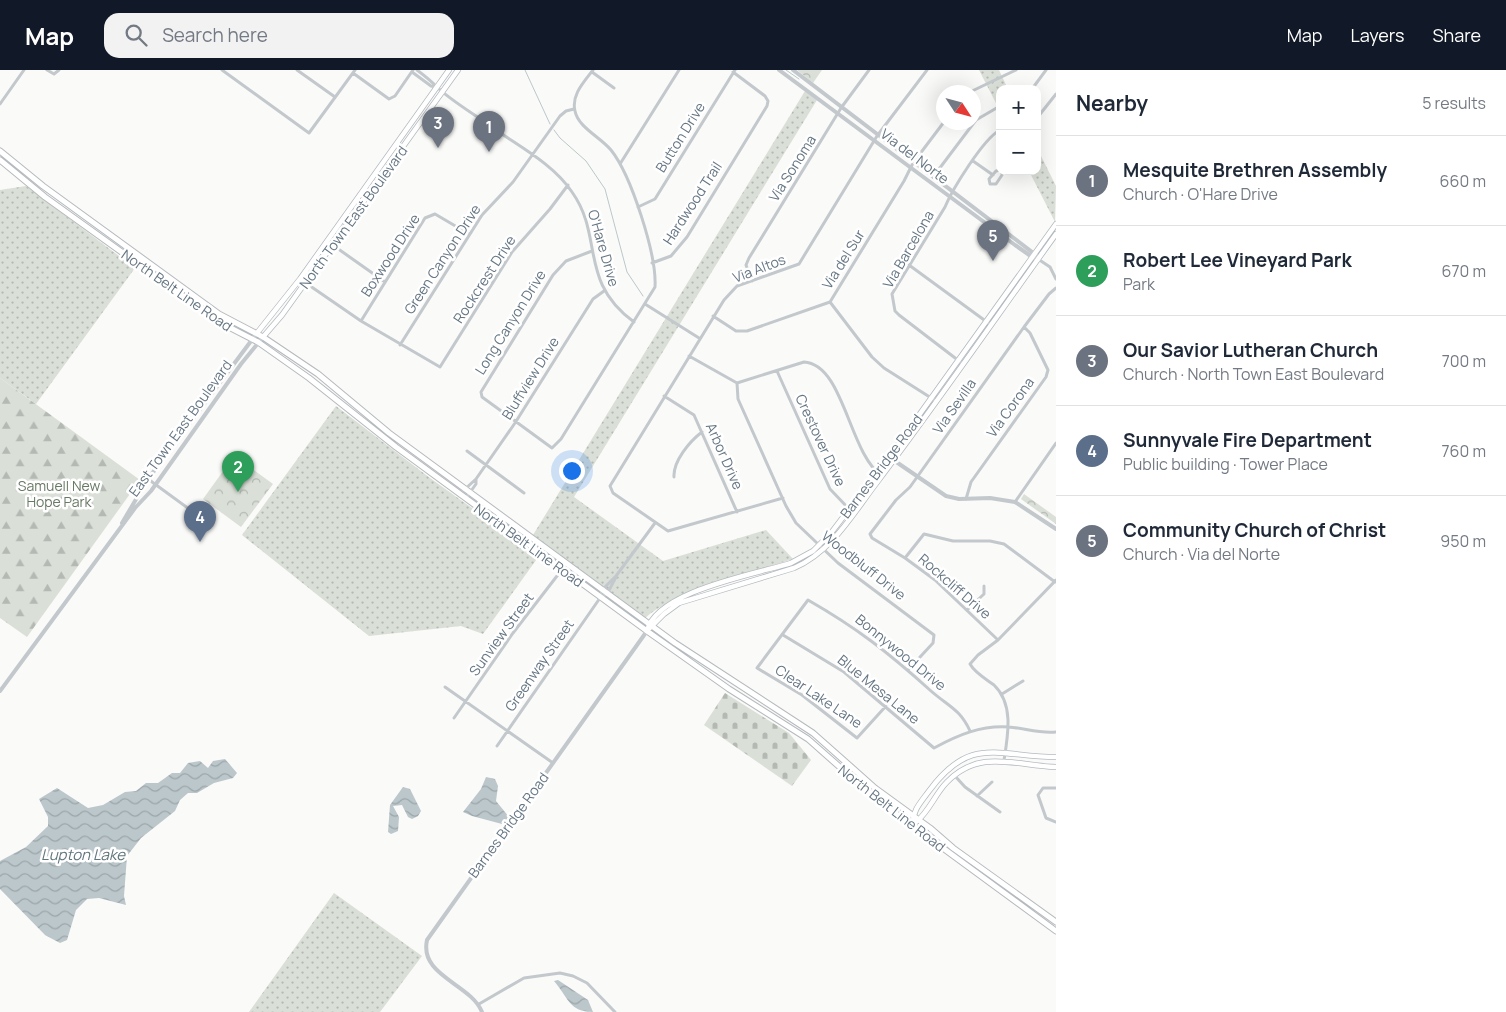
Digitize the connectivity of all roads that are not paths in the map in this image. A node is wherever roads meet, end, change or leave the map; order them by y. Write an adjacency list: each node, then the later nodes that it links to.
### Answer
1 (24, 70): 27 (street)
2 (47, 70): 3 (street)
3 (59, 70)
4 (222, 70): 26 (street)
5 (297, 70): 26 (street)
6 (417, 70): 21 (street)
7 (449, 70): 21 (main road, North Town East Boulevard)
8 (458, 70): 24 (main road, North Town East Boulevard)
9 (679, 70): 43 (street)
10 (779, 70): 31 (street, Via del Norte)
11 (794, 70): 28 (street, Via del Norte)
12 (869, 70): 28 (street, Via Sonoma)
13 (927, 70): 35 (street, Via Altos)
14 (1016, 70): 22 (street)
15 (1046, 70): 20 (street)
16 (413, 71): 19 (street); 21 (street)
17 (592, 71): 23 (street); 30 (street)
18 (734, 71): 52 (street, Button Drive); 65 (street, Hardwood Trail)
19 (354, 72): 26 (street)
20 (1035, 85)
21 (437, 87): 24 (street, O'Hare Drive); 36 (main road, North Town East Boulevard)
22 (981, 87)
23 (614, 88)
24 (443, 91): 38 (main road, North Town East Boulevard); 40 (street, O'Hare Drive)
25 (1056, 94): 32 (street)
26 (335, 97)
27 (0, 104)
28 (841, 108): 31 (street, Via Sonoma); 35 (street, Via del Norte)
29 (996, 108): 48 (street)
30 (574, 109): 40 (street, Green Canyon Drive); 43 (street)
31 (838, 113): 37 (street, Via del Norte); 70 (street, Via Sonoma)
32 (1041, 113)
33 (938, 130): 44 (street, Via del Sur)
34 (996, 133): 42 (street, Via Barcelona)
35 (877, 136): 37 (street, Via Altos); 44 (street, Via del Norte)
36 (400, 139): 38 (main road); 54 (main road, North Town East Boulevard)
37 (874, 140): 44 (street, Via del Norte); 70 (street, Via Altos)
38 (406, 143): 55 (main road, North Town East Boulevard)
39 (0, 151): 51 (main road, North Belt Line Road)
40 (532, 155): 49 (street, O'Hare Drive); 57 (street, Green Canyon Drive)
41 (0, 160): 53 (main road, North Belt Line Road)
42 (973, 161): 46 (street); 50 (street, Via Barcelona)
43 (620, 164): 52 (street)
44 (912, 165): 48 (street, Via del Norte); 50 (street, Via del Norte); 77 (street, Via del Sur)
45 (996, 174): 46 (street)
46 (993, 175): 47 (street)
47 (1002, 175)
48 (933, 178): 50 (street, Via del Norte)
49 (568, 185): 61 (street, O'Hare Drive); 91 (street, Rockcrest Drive)
50 (950, 194): 62 (street, Via del Norte); 67 (street, Via Barcelona)
51 (67, 204): 53 (main road); 63 (main road, North Belt Line Road)
52 (638, 207): 65 (street)
53 (63, 210): 66 (main road, North Belt Line Road)
54 (350, 210): 55 (main road); 59 (main road, North Town East Boulevard)
55 (355, 214): 60 (main road, North Town East Boulevard)
56 (1056, 224): 62 (main road, Barnes Bridge Road)
57 (469, 234): 71 (street, Boxwood Drive); 91 (street, Green Canyon Drive)
58 (1056, 234): 64 (main road, Barnes Bridge Road)
59 (327, 241): 60 (street); 68 (main road, North Town East Boulevard)
60 (333, 245): 71 (street); 72 (main road, North Town East Boulevard)
61 (592, 250): 75 (street, O'Hare Drive); 102 (street, Long Canyon Drive)
62 (1034, 255): 64 (street, Via del Norte); 84 (main road, Barnes Bridge Road)
63 (143, 258): 66 (main road); 73 (main road, North Belt Line Road)
64 (1038, 258): 69 (street, Via del Norte); 84 (main road, Barnes Bridge Road)
65 (652, 264): 79 (street)
66 (139, 265): 76 (main road, North Belt Line Road)
67 (909, 265): 84 (street); 93 (street, Via Barcelona)
68 (300, 279): 72 (street); 78 (main road, North Town East Boulevard)
69 (1056, 279)
70 (752, 281): 81 (street, Via Altos)
71 (385, 282): 82 (street, Boxwood Drive)
72 (306, 283): 80 (main road, North Town East Boulevard); 82 (street)
73 (183, 288): 76 (main road); 86 (main road, North Belt Line Road)
74 (1056, 288): 85 (street, Via Sevilla)
75 (604, 292): 83 (street, O'Hare Drive); 102 (street, Bluffview Drive)
76 (180, 293): 89 (main road, North Belt Line Road)
77 (830, 302): 81 (street, Via del Sur); 101 (street)
78 (282, 304): 80 (main road); 86 (main road, North Town East Boulevard)
79 (645, 304): 83 (street); 88 (street)
80 (288, 308): 87 (main road, North Town East Boulevard)
81 (713, 316): 88 (street, Via Altos)
82 (361, 321): 91 (street)
83 (634, 322): 102 (street)
84 (988, 324): 93 (main road, Barnes Bridge Road)
85 (1024, 327): 114 (street, Via Sevilla); 124 (street, Via Corona)
86 (257, 334): 87 (main road, North Belt Line Road); 89 (street, East Town East Boulevard)
87 (263, 337): 90 (street, East Town East Boulevard); 95 (main road, North Belt Line Road)
88 (699, 338): 92 (street, Via Altos)
89 (252, 339): 90 (main road, North Belt Line Road); 98 (street, East Town East Boulevard)
90 (258, 342): 96 (main road, North Belt Line Road); 100 (street, East Town East Boulevard)
91 (400, 346)
92 (688, 356): 97 (street); 99 (street, Via Altos)
93 (961, 362): 101 (main road, Barnes Bridge Road)
94 (777, 371): 97 (street); 112 (street); 126 (street, Crestover Drive)
95 (314, 372): 96 (main road); 106 (main road, North Belt Line Road)
96 (309, 378): 108 (main road, North Belt Line Road)
97 (736, 383): 123 (street, Woodbluff Drive)
98 (210, 394): 100 (street); 104 (street, East Town East Boulevard)
99 (664, 396): 103 (street, Arbor Drive); 130 (street, Via Altos)
100 (217, 398): 105 (street, East Town East Boulevard)
101 (934, 400): 110 (main road, Barnes Bridge Road)
102 (515, 423): 111 (street, Bluffview Drive)
103 (702, 432): 113 (street); 127 (street, Arbor Drive)
104 (181, 434): 105 (street); 115 (street, East Town East Boulevard)
105 (189, 438): 117 (street, East Town East Boulevard)
106 (400, 441): 108 (main road); 118 (main road, North Belt Line Road)
107 (1056, 443): 125 (street)
108 (396, 447): 121 (main road, North Belt Line Road)
109 (467, 451): 111 (street)
110 (892, 458): 112 (main road, Barnes Bridge Road); 114 (street)
111 (486, 465): 116 (street, Bluffview Drive); 120 (street)
112 (879, 474): 126 (main road, Barnes Bridge Road)
113 (674, 477)
114 (917, 477): 124 (street); 134 (street, Via Sevilla)
115 (148, 479): 117 (street); 133 (street, East Town East Boulevard)
116 (476, 479): 118 (street, Bluffview Drive); 119 (street, Bluffview Drive)
117 (156, 484): 131 (street); 133 (street, East Town East Boulevard)
118 (465, 488): 119 (main road, North Belt Line Road); 121 (street, Bluffview Drive)
119 (470, 492): 122 (street, Bluffview Drive); 128 (main road, North Belt Line Road)
120 (524, 493)
121 (460, 494): 122 (main road, North Belt Line Road)
122 (466, 498): 129 (main road, North Belt Line Road)
123 (783, 498): 127 (street); 135 (street, Woodbluff Drive)
124 (966, 499): 125 (street)
125 (1015, 502): 132 (street)
126 (851, 511): 135 (main road, Barnes Bridge Road)
127 (737, 512): 130 (street)
128 (500, 514): 129 (main road); 137 (main road, North Belt Line Road)
129 (496, 521): 139 (main road, North Belt Line Road)
130 (654, 523): 141 (street)
131 (211, 525)
132 (1056, 529)
133 (116, 533): 158 (street, East Town East Boulevard)
134 (870, 536): 136 (street, Rockcliff Drive)
135 (822, 547): 138 (main road, Barnes Bridge Road); 140 (main road, Barnes Bridge Road); 153 (street, Woodbluff Drive)
136 (906, 558): 143 (street); 148 (street, Rockcliff Drive)
137 (566, 563): 139 (street, Sunview Street); 145 (main road, North Belt Line Road)
138 (783, 565): 140 (main road); 142 (main road, Barnes Bridge Road)
139 (562, 569): 147 (main road, North Belt Line Road); 160 (street, Sunview Street)
140 (785, 571): 142 (main road, Barnes Bridge Road)
141 (616, 576): 145 (street); 146 (street)
142 (749, 579): 149 (main road, Barnes Bridge Road)
143 (1055, 581): 152 (street)
144 (984, 586): 148 (street)
145 (602, 590): 146 (main road, North Belt Line Road); 147 (street)
146 (608, 594): 147 (street); 149 (main road, North Belt Line Road)
147 (600, 598): 150 (main road, North Belt Line Road); 164 (street, Greenway Street)
148 (967, 610): 152 (street, Rockcliff Drive)
149 (650, 625): 150 (main road, Barnes Bridge Road); 154 (main road, North Belt Line Road)
150 (647, 631): 155 (main road, North Belt Line Road); 173 (street, Barnes Bridge Road)
151 (783, 635): 153 (street, Bonnywood Drive); 161 (street, Blue Mesa Lane); 161 (street, Clear Lake Lane)
152 (998, 640): 159 (street)
153 (909, 669): 165 (street, Bonnywood Drive)
154 (717, 672): 155 (main road); 167 (main road, North Belt Line Road)
155 (713, 678): 168 (main road, North Belt Line Road)
156 (1023, 681): 159 (street)
157 (445, 687): 160 (street)
158 (0, 691)
159 (1002, 694): 163 (street)
160 (466, 702): 162 (street, Sunview Street); 164 (street)
161 (886, 706): 165 (street, Blue Mesa Lane)
162 (454, 718)
163 (1008, 727): 165 (street); 166 (street); 170 (street)
164 (507, 731): 169 (street, Greenway Street); 173 (street)
165 (970, 731)
166 (1056, 732)
167 (813, 733): 168 (main road); 180 (main road, North Belt Line Road)
168 (808, 739): 183 (main road, North Belt Line Road)
169 (497, 746)
170 (1005, 752): 171 (main road); 172 (street); 180 (main road)
171 (1056, 757)
172 (1004, 760): 174 (main road); 175 (main road)
173 (553, 762): 190 (street, Barnes Bridge Road)
174 (1056, 766)
175 (955, 775): 178 (street); 181 (main road)
176 (992, 782): 178 (street)
177 (1056, 788): 182 (street)
178 (977, 796): 179 (street)
179 (1000, 812)
180 (912, 815): 181 (main road, North Belt Line Road); 183 (main road)
181 (919, 820): 183 (main road); 184 (main road, North Belt Line Road)
182 (1056, 822)
183 (913, 824): 185 (main road, North Belt Line Road)
184 (948, 844): 185 (main road); 186 (main road, North Belt Line Road)
185 (944, 850): 187 (main road, North Belt Line Road)
186 (1028, 902): 187 (main road); 188 (main road, North Belt Line Road)
187 (1024, 908): 189 (main road, North Belt Line Road)
188 (1056, 922)
189 (1056, 931)
190 (479, 1004): 191 (street); 192 (street)
191 (482, 1012)
192 (615, 1012)

